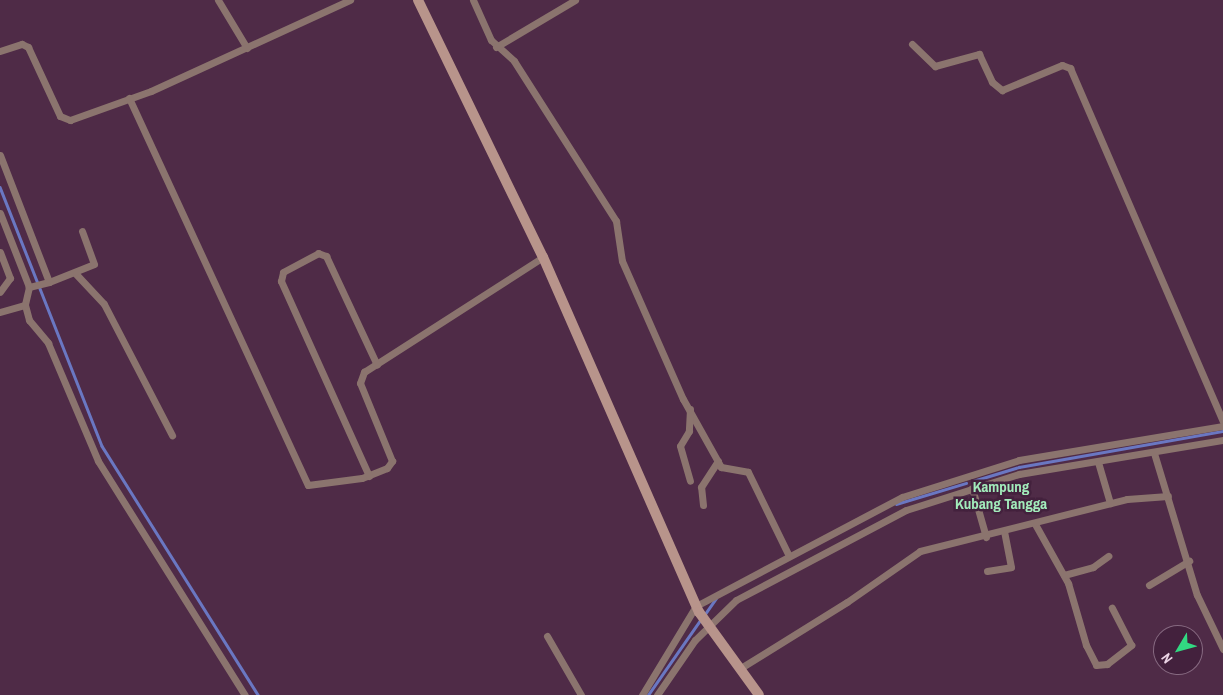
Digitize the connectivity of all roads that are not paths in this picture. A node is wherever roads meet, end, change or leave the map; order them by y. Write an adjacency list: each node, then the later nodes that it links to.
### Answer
1 (218, 0): 8 (street)
2 (350, 0): 8 (street)
3 (418, 0): 15 (street)
4 (473, 0): 7 (street)
5 (575, 0): 7 (street)
6 (912, 44): 24 (street)
7 (496, 47): 23 (street)
8 (247, 48): 10 (street)
9 (0, 51): 10 (street)
10 (129, 98): 33 (street)
11 (0, 155): 17 (street)
12 (0, 212): 18 (street)
13 (82, 232): 16 (street)
14 (0, 252): 19 (street)
15 (544, 257): 22 (street); 49 (street)
16 (75, 274): 17 (street); 26 (street)
17 (46, 283): 18 (street)
18 (31, 286): 20 (street)
19 (0, 292)
20 (24, 306): 21 (street); 54 (street)
21 (0, 312)
22 (378, 365): 33 (street); 33 (street)
23 (690, 408): 29 (street); 34 (street)
24 (1223, 421)
25 (1223, 426): 30 (street)
26 (172, 435)
27 (1223, 440): 28 (street)
28 (1154, 453): 31 (street); 36 (street)
29 (718, 460): 38 (street); 42 (street)
30 (1019, 460): 32 (street); 42 (street)
31 (1098, 462): 32 (street); 37 (street)
32 (1037, 470): 35 (street)
33 (369, 476)
34 (690, 481)
35 (972, 488): 41 (street); 50 (street)
36 (1168, 496): 37 (street); 44 (street)
37 (1110, 504): 39 (street)
38 (703, 505)
39 (1035, 524): 40 (street); 46 (street)
40 (1004, 532): 41 (street); 45 (street)
41 (986, 537): 53 (street)
42 (789, 556): 49 (street)
43 (1108, 556): 46 (street)
44 (1189, 562): 47 (street); 52 (street)
45 (987, 571)
46 (1064, 575): 48 (street)
47 (1149, 585)
48 (1112, 608)
49 (698, 609): 50 (street); 56 (street)
50 (708, 625): 53 (street); 57 (street)
51 (548, 636): 55 (street)
52 (1223, 649)
53 (739, 669): 58 (street)
54 (245, 695)
55 (580, 695)
56 (642, 695)
57 (657, 695)
58 (759, 695)

